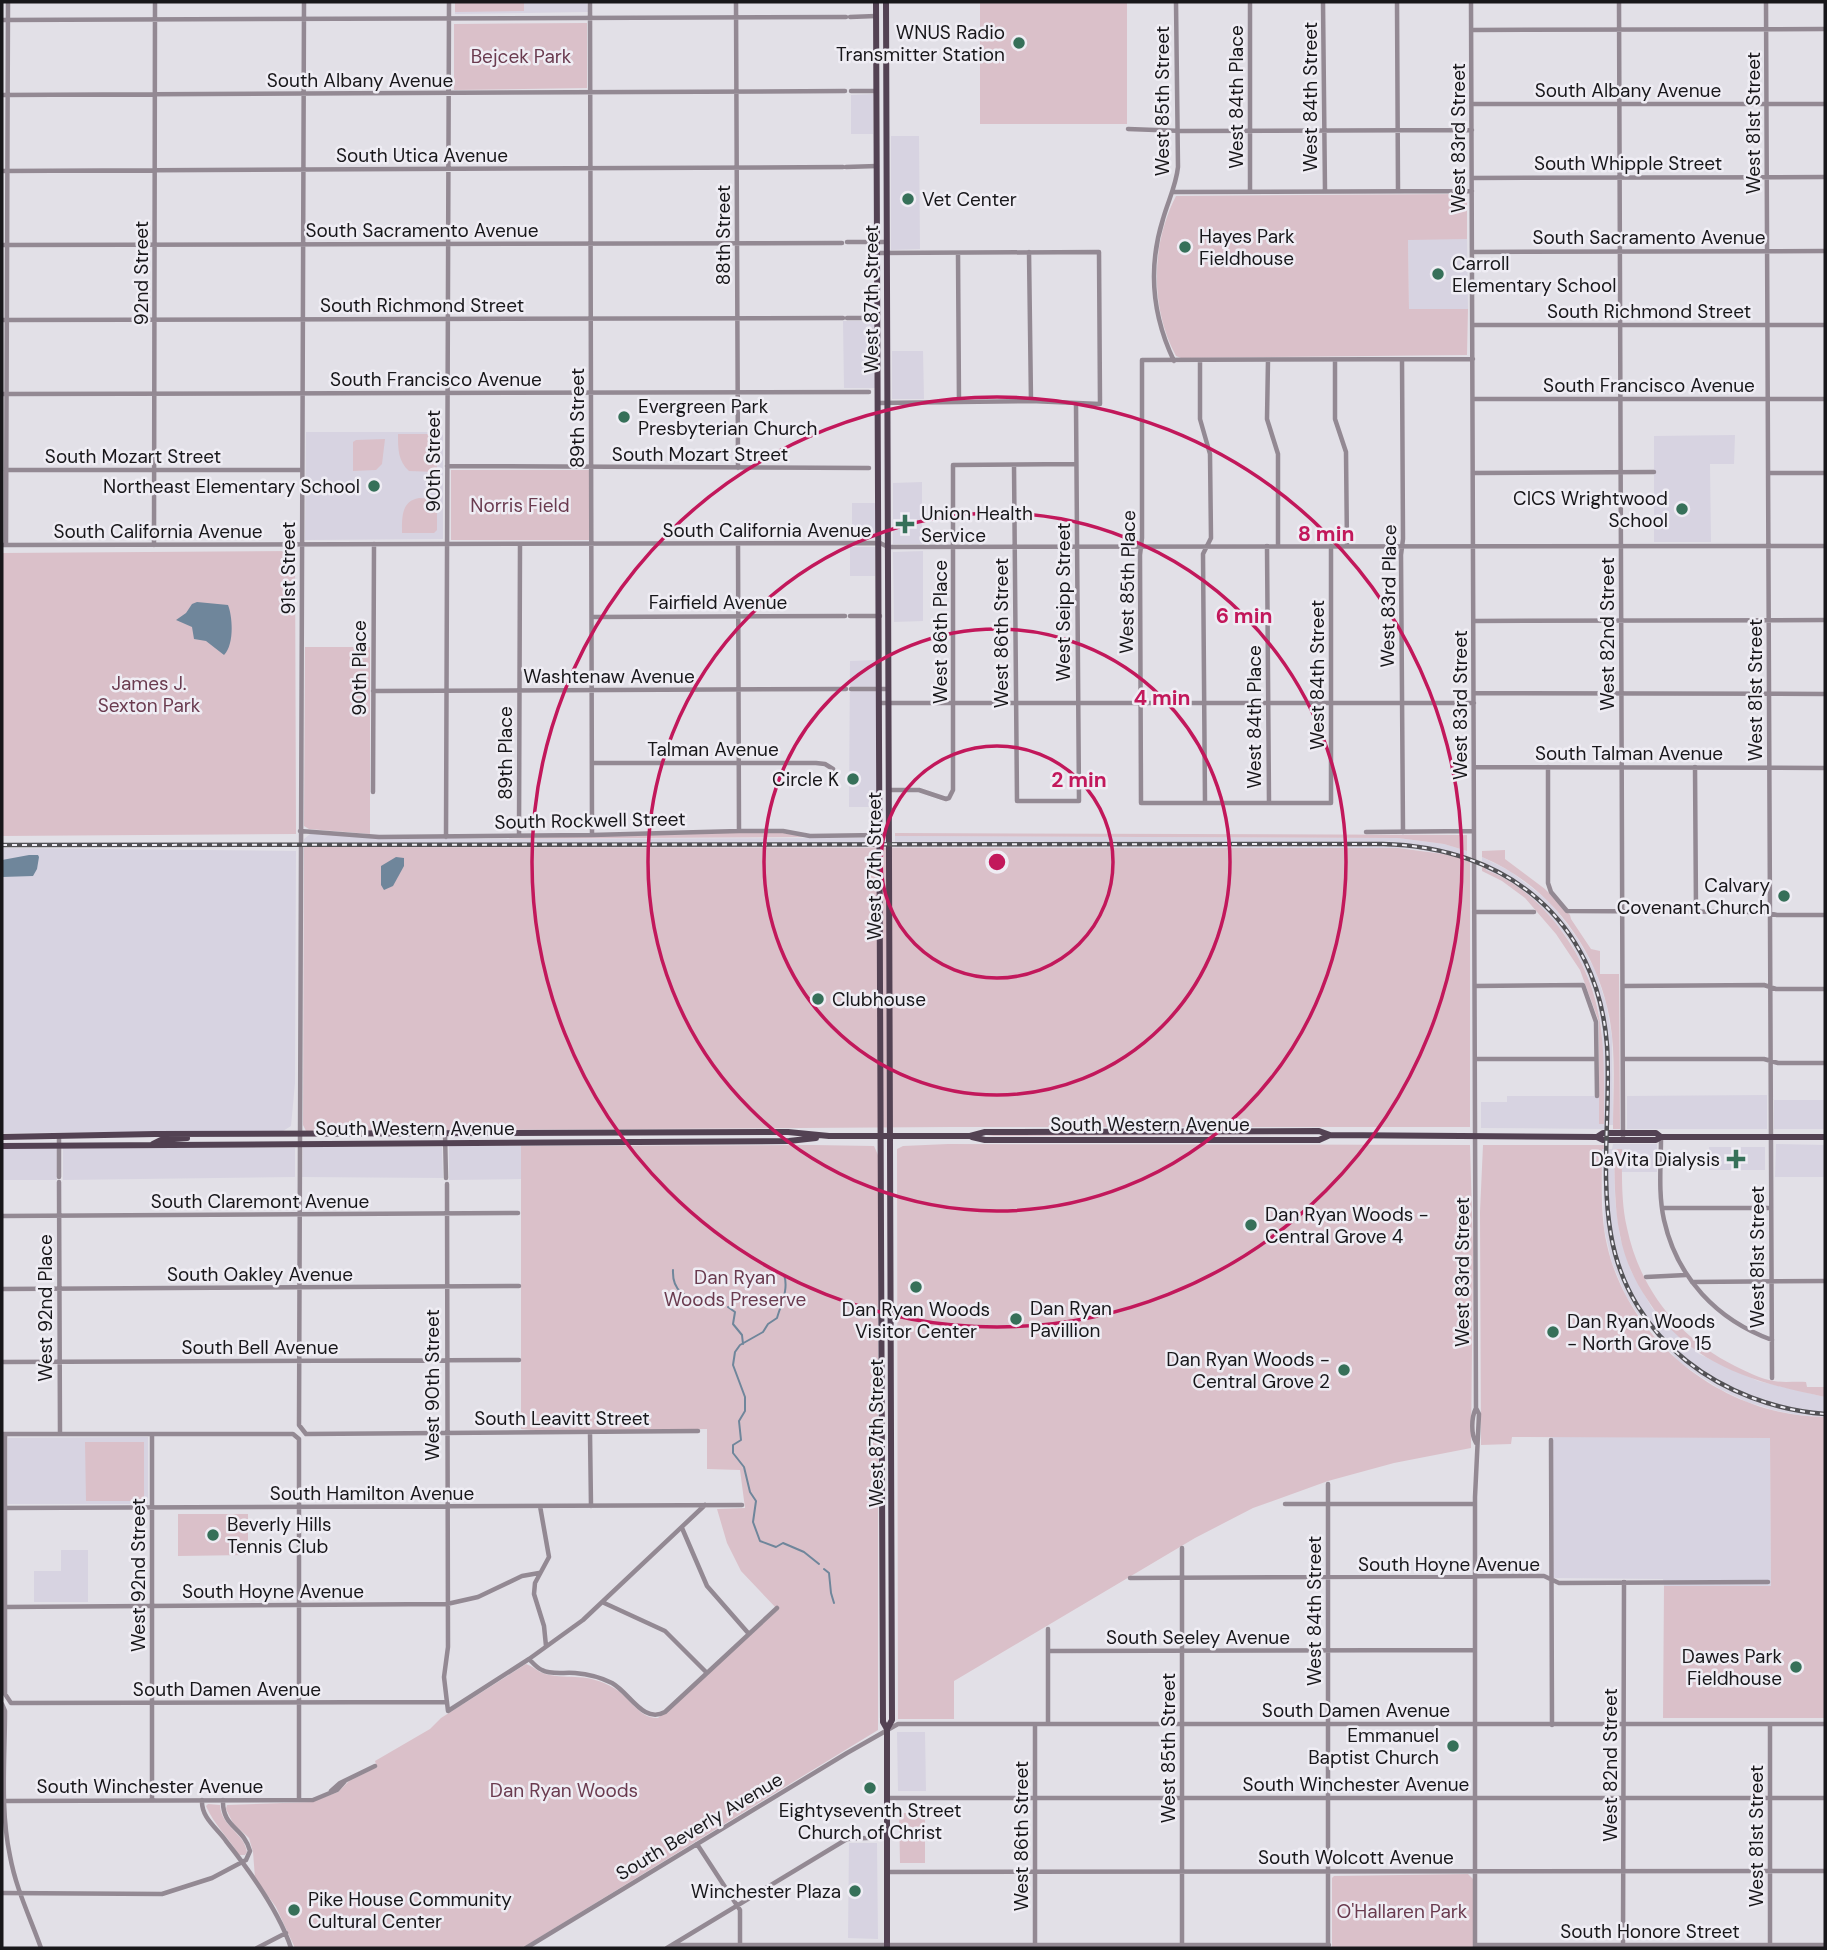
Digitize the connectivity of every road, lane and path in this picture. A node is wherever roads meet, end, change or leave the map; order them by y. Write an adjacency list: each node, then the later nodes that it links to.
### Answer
1 (8, 2): 22 (street)
2 (155, 2): 20 (street, 92nd Street)
3 (304, 2): 21 (street, 91st Street)
4 (449, 2): 18 (street, 90th Street)
5 (590, 2): 19 (street, 89th Street)
6 (736, 2): 17 (street, 88th Street)
7 (876, 2): 16 (main road, West 87th Street)
8 (886, 2): 28 (main road, West 87th Street)
9 (1177, 2): 42 (street, West 85th Street)
10 (1250, 2): 43 (street, West 84th Place)
11 (1323, 2): 44 (street, West 84th Street)
12 (1397, 2): 40 (street)
13 (1471, 2): 24 (street, West 83rd Street)
14 (1619, 2): 25 (street, West 82nd Street)
15 (1766, 2): 26 (street, West 81st Street)
16 (876, 16): 17 (street); 27 (main road, West 87th Street)
17 (736, 17): 19 (street); 30 (street, 88th Street)
18 (449, 18): 19 (street); 21 (street); 31 (street, 90th Street)
19 (590, 18): 29 (street, 89th Street)
20 (155, 19): 21 (street); 22 (street); 34 (street, 92nd Street)
21 (304, 19): 32 (street, 91st Street)
22 (5, 20): 33 (street)
23 (1825, 29): 26 (street)
24 (1472, 30): 25 (street); 35 (street, West 83rd Street)
25 (1619, 30): 26 (street); 36 (street, West 82nd Street)
26 (1766, 30): 37 (street, West 81st Street)
27 (876, 91): 28 (main road); 30 (street, South Albany Avenue); 45 (main road, West 87th Street)
28 (886, 91): 62 (main road, West 87th Street)
29 (591, 92): 30 (street, South Albany Avenue); 31 (street, South Albany Avenue); 48 (street, 89th Street)
30 (736, 92): 46 (street, 88th Street)
31 (449, 93): 32 (street, South Albany Avenue); 47 (street, 90th Street)
32 (304, 94): 34 (street, South Albany Avenue); 49 (street, 91st Street)
33 (5, 95): 34 (street, South Albany Avenue); 50 (street)
34 (155, 95): 51 (street, 92nd Street)
35 (1472, 104): 36 (street, South Albany Avenue); 41 (street, West 83rd Street)
36 (1619, 104): 37 (street, South Albany Avenue); 52 (street, West 82nd Street)
37 (1766, 104): 38 (street, South Albany Avenue); 53 (street, West 81st Street)
38 (1825, 104)
39 (1128, 129): 42 (street)
40 (1398, 130): 41 (street); 44 (street); 58 (street)
41 (1472, 130): 55 (street, West 83rd Street)
42 (1177, 131): 43 (street); 60 (street, West 85th Street)
43 (1251, 131): 44 (street); 56 (street, West 84th Place)
44 (1324, 131): 57 (street, West 84th Street)
45 (877, 166): 46 (street, South Utica Avenue); 61 (main road, West 87th Street)
46 (736, 168): 48 (street, South Utica Avenue); 64 (street, 88th Street)
47 (448, 169): 48 (street, South Utica Avenue); 49 (street, South Utica Avenue); 66 (street, 90th Street)
48 (591, 169): 63 (street, 89th Street)
49 (303, 170): 51 (street, South Utica Avenue); 65 (street, 91st Street)
50 (5, 171): 51 (street, South Utica Avenue); 67 (street)
51 (155, 171): 68 (street, 92nd Street)
52 (1619, 177): 53 (street, South Whipple Street); 55 (street, South Whipple Street); 69 (street, West 82nd Street)
53 (1767, 177): 54 (street, South Whipple Street); 70 (street, West 81st Street)
54 (1825, 177)
55 (1472, 178): 59 (street, West 83rd Street)
56 (1250, 191): 57 (street); 60 (street)
57 (1325, 191): 58 (street)
58 (1398, 191): 59 (street)
59 (1472, 191): 73 (street, West 83rd Street)
60 (1174, 192): 89 (street, West 85th Street)
61 (878, 242): 62 (street, South Sacramento Avenue); 64 (street, South Sacramento Avenue); 74 (main road, West 87th Street)
62 (887, 242): 75 (main road, West 87th Street)
63 (591, 243): 64 (street, South Sacramento Avenue); 66 (street, South Sacramento Avenue); 77 (street, 89th Street)
64 (737, 243): 78 (street, 88th Street)
65 (303, 244): 66 (street, South Sacramento Avenue); 68 (street, South Sacramento Avenue); 80 (street, 91st Street)
66 (448, 244): 81 (street, 90th Street)
67 (4, 245): 68 (street, South Sacramento Avenue); 82 (street)
68 (155, 245): 83 (street, 92nd Street)
69 (1619, 251): 70 (street, South Sacramento Avenue); 73 (street, South Sacramento Avenue); 85 (street, West 82nd Street)
70 (1767, 251): 71 (street, South Sacramento Avenue); 86 (street, West 81st Street)
71 (1825, 251)
72 (1029, 252): 76 (street); 105 (street); 109 (street)
73 (1472, 252): 84 (street, West 83rd Street)
74 (878, 253): 75 (street); 79 (main road, West 87th Street)
75 (887, 253): 76 (street); 108 (main road, West 87th Street)
76 (958, 253): 106 (street)
77 (591, 318): 78 (street, South Richmond Street); 81 (street, South Richmond Street); 98 (street, 89th Street)
78 (737, 318): 79 (street, South Richmond Street); 94 (street, 88th Street)
79 (878, 318): 107 (main road, West 87th Street)
80 (303, 319): 81 (street, South Richmond Street); 83 (street, South Richmond Street); 96 (street, 91st Street)
81 (448, 319): 97 (street, 90th Street)
82 (4, 320): 83 (street, South Richmond Street); 99 (street)
83 (154, 320): 100 (street, 92nd Street)
84 (1473, 325): 85 (street, South Richmond Street); 88 (street, West 83rd Street)
85 (1620, 325): 86 (street, South Richmond Street); 102 (street, West 82nd Street)
86 (1767, 325): 87 (street, South Richmond Street); 103 (street, West 81st Street)
87 (1825, 325)
88 (1473, 359): 92 (street); 101 (street, West 83rd Street)
89 (1174, 360): 93 (street); 147 (street, West 85th Place)
90 (1268, 360): 91 (street); 93 (street); 135 (street)
91 (1335, 360): 92 (street); 137 (street)
92 (1402, 360): 138 (street, West 83rd Place)
93 (1200, 361): 133 (street)
94 (737, 392): 95 (street, South Francisco Avenue); 98 (street, South Francisco Avenue); 114 (street, 88th Street)
95 (869, 392)
96 (303, 393): 97 (street, South Francisco Avenue); 100 (street, South Francisco Avenue); 118 (street, 91st Street)
97 (448, 393): 98 (street, South Francisco Avenue); 112 (street, 90th Street)
98 (591, 393): 113 (street, 89th Street)
99 (4, 394): 100 (street, South Francisco Avenue); 116 (street)
100 (154, 394): 117 (street, 92nd Street)
101 (1473, 399): 102 (street, South Francisco Avenue); 121 (street, West 83rd Street)
102 (1620, 399): 103 (street, South Francisco Avenue); 119 (street, West 82nd Street)
103 (1768, 399): 104 (street, South Francisco Avenue); 122 (street, West 81st Street)
104 (1825, 399)
105 (1031, 401): 106 (street); 109 (street)
106 (959, 402): 108 (street)
107 (879, 403): 108 (street); 124 (main road, West 87th Street)
108 (887, 403): 143 (main road, West 87th Street)
109 (1076, 404): 110 (street, West Seipp Street)
110 (1076, 464): 111 (street); 146 (street, West Seipp Street)
111 (1014, 465): 144 (street, West 86th Place); 145 (street, West 86th Street)
112 (447, 466): 113 (street, South Mozart Street); 127 (street, 90th Street)
113 (591, 467): 114 (street, South Mozart Street); 129 (street, 89th Street)
114 (737, 468): 115 (street, South Mozart Street)
115 (869, 468)
116 (6, 470): 117 (street, South Mozart Street); 131 (street)
117 (154, 470): 118 (street, South Mozart Street); 132 (street, 92nd Street)
118 (302, 470): 125 (street, 91st Street)
119 (1621, 472): 120 (street); 121 (street); 140 (street, West 82nd Street)
120 (1654, 472)
121 (1473, 473): 139 (street, West 83rd Street)
122 (1768, 473): 123 (street); 141 (street, West 81st Street)
123 (1825, 473)
124 (880, 543): 130 (street, South California Avenue); 143 (street, South California Avenue); 149 (main road, West 87th Street)
125 (302, 544): 126 (street, South California Avenue); 132 (street, South California Avenue); 193 (street, 91st Street)
126 (374, 544): 127 (street, South California Avenue); 161 (street, 90th Place)
127 (447, 544): 128 (street, South California Avenue); 158 (street, 90th Street)
128 (520, 544): 129 (street, South California Avenue); 159 (street, 89th Place)
129 (592, 544): 130 (street, South California Avenue); 150 (street, 89th Street)
130 (738, 544): 148 (street)
131 (4, 545): 132 (street, South California Avenue)
132 (154, 545)
133 (1207, 546): 134 (street, South California Avenue); 147 (street, South California Avenue); 172 (street)
134 (1267, 546): 135 (street, South California Avenue); 173 (street, West 84th Place)
135 (1278, 546): 136 (street, South California Avenue)
136 (1331, 546): 137 (street, South California Avenue); 168 (street, West 84th Street)
137 (1347, 546): 138 (street, South California Avenue)
138 (1402, 546): 139 (street, South California Avenue); 174 (street, West 83rd Place)
139 (1474, 546): 140 (street, South California Avenue); 153 (street, West 83rd Street)
140 (1621, 546): 141 (street, South California Avenue); 154 (street, West 82nd Street)
141 (1768, 546): 142 (street, South California Avenue); 151 (street, West 81st Street)
142 (1825, 546)
143 (888, 547): 144 (street, South California Avenue); 157 (main road, West 87th Street)
144 (953, 547): 145 (street, South California Avenue); 176 (street, West 86th Place)
145 (1015, 547): 146 (street, South California Avenue); 169 (street, West 86th Street)
146 (1077, 547): 147 (street, South California Avenue); 170 (street, West Seipp Street)
147 (1141, 547): 171 (street, West 85th Place)
148 (738, 616): 149 (street, Fairfield Avenue); 150 (street, Fairfield Avenue); 155 (street)
149 (880, 616): 156 (main road, West 87th Street)
150 (592, 617): 160 (street, 89th Street)
151 (1768, 620): 152 (street); 154 (street); 164 (street, West 81st Street)
152 (1825, 620)
153 (1474, 621): 154 (street); 162 (street, West 83rd Street)
154 (1621, 621): 163 (street, West 82nd Street)
155 (738, 689): 156 (street, Washtenaw Avenue); 160 (street, Washtenaw Avenue); 180 (street)
156 (880, 689): 157 (street, Washtenaw Avenue); 166 (main road, West 87th Street)
157 (889, 689): 167 (main road, West 87th Street)
158 (447, 690): 159 (street, Washtenaw Avenue); 161 (street, Washtenaw Avenue); 201 (street, 90th Street)
159 (519, 690): 160 (street, Washtenaw Avenue); 198 (street, 89th Place)
160 (592, 690): 179 (street, 89th Street)
161 (373, 691): 189 (street, 90th Place)
162 (1474, 693): 163 (street); 175 (street, West 83rd Street)
163 (1621, 694): 164 (street); 183 (street, West 82nd Street)
164 (1769, 694): 165 (street); 185 (street, West 81st Street)
165 (1825, 694)
166 (880, 703): 167 (street); 177 (main road, West 87th Street)
167 (889, 703): 176 (street); 178 (main road, West 87th Street)
168 (1332, 703): 173 (street); 174 (street); 192 (street, West 84th Street)
169 (1016, 704): 170 (street); 176 (street); 190 (street, West 86th Street)
170 (1078, 704): 171 (street); 190 (street, West Seipp Street)
171 (1141, 704): 172 (street); 191 (street, West 85th Place)
172 (1205, 704): 173 (street); 191 (street)
173 (1268, 704): 192 (street, West 84th Place)
174 (1402, 704): 175 (street); 197 (street, West 83rd Place)
175 (1474, 704): 181 (street, West 83rd Street)
176 (954, 705): 188 (street, West 86th Place)
177 (880, 754): 178 (main road); 200 (main road, West 87th Street)
178 (889, 755): 188 (main road, West 87th Street)
179 (592, 763): 180 (street, Talman Avenue); 199 (street, 89th Street)
180 (739, 763): 187 (street, Talman Avenue); 194 (street)
181 (1474, 767): 182 (street, South Talman Avenue); 195 (street, West 83rd Street)
182 (1548, 767): 183 (street, South Talman Avenue); 204 (street)
183 (1622, 767): 184 (street, South Talman Avenue); 204 (street, West 82nd Street)
184 (1695, 767): 185 (street, South Talman Avenue); 205 (street)
185 (1769, 767): 186 (street, South Talman Avenue); 206 (street, West 81st Street)
186 (1825, 768)
187 (833, 769)
188 (890, 790): 223 (main road, West 87th Street)
189 (373, 792)
190 (1017, 801)
191 (1205, 803): 192 (street)
192 (1269, 803)
193 (300, 831): 201 (street, South Rockwell Street); 220 (street, 91st Street)
194 (739, 831): 199 (street, South Rockwell Street); 200 (street, South Rockwell Street)
195 (1475, 831): 197 (street); 202 (street, West 83rd Street)
196 (1366, 832): 197 (street)
197 (1403, 832)
198 (519, 835): 199 (street, South Rockwell Street); 201 (street, South Rockwell Street)
199 (592, 835)
200 (881, 835): 222 (main road, West 87th Street)
201 (446, 837)
202 (1475, 912): 203 (street); 208 (street, West 83rd Street)
203 (1534, 912)
204 (1623, 912): 205 (street); 209 (street, West 82nd Street)
205 (1696, 912): 206 (street)
206 (1770, 914): 207 (street); 210 (street, West 81st Street)
207 (1825, 915)
208 (1475, 986): 212 (street, West 83rd Street); 213 (street)
209 (1623, 986): 210 (street); 214 (street, West 82nd Street)
210 (1770, 987): 211 (street); 215 (street, West 81st Street)
211 (1825, 989)
212 (1476, 1059): 213 (street); 227 (street, West 83rd Street)
213 (1597, 1059): 217 (street)
214 (1623, 1059): 215 (street); 224 (street, West 82nd Street)
215 (1770, 1061): 216 (street); 229 (street, West 81st Street)
216 (1825, 1063)
217 (1597, 1096)
218 (445, 1134): 220 (main road, South Western Avenue); 221 (main road, South Western Avenue); 232 (street, West 90th Street)
219 (199, 1135): 220 (main road, South Western Avenue); 226 (main road, South Western Avenue); 233 (main road)
220 (298, 1135): 231 (street, 91st Street)
221 (829, 1136): 222 (main road, South Western Avenue); 232 (main road, South Western Avenue)
222 (882, 1136): 223 (main road, South Western Avenue); 318 (main road, West 87th Street)
223 (891, 1136): 227 (main road, South Western Avenue); 318 (main road, West 87th Street)
224 (1623, 1136): 227 (main road, South Western Avenue); 228 (main road, South Western Avenue)
225 (2, 1137): 226 (main road, South Western Avenue)
226 (59, 1137): 235 (street, West 92nd Place)
227 (1476, 1137): 271 (street, West 83rd Street)
228 (1661, 1137): 229 (main road, South Western Avenue); 236 (street)
229 (1771, 1137): 230 (main road, South Western Avenue); 237 (street, West 81st Street)
230 (1825, 1138)
231 (298, 1144): 232 (main road, South Western Avenue); 233 (main road, South Western Avenue); 239 (street, 91st Street)
232 (445, 1144): 240 (street, West 90th Street)
233 (151, 1145): 235 (main road, South Western Avenue)
234 (2, 1146): 235 (main road, South Western Avenue)
235 (59, 1146): 242 (street, West 92nd Place)
236 (1662, 1208): 237 (street); 243 (street)
237 (1771, 1208): 245 (street, West 81st Street)
238 (518, 1213): 240 (street, South Claremont Avenue)
239 (299, 1214): 240 (street, South Claremont Avenue); 242 (street, South Claremont Avenue); 249 (street, 91st Street)
240 (447, 1214): 250 (street, West 90th Street)
241 (2, 1216): 242 (street, South Claremont Avenue)
242 (59, 1216): 252 (street, West 92nd Place)
243 (1687, 1275): 244 (street); 247 (street)
244 (1646, 1277)
245 (1772, 1280): 246 (street); 247 (street); 253 (street, West 81st Street)
246 (1825, 1280)
247 (1692, 1282): 253 (street)
248 (519, 1286): 250 (street, South Oakley Avenue)
249 (299, 1287): 250 (street, South Oakley Avenue); 252 (street, South Oakley Avenue); 256 (street, 91st Street)
250 (446, 1287): 254 (street, West 90th Street)
251 (2, 1289): 252 (street, South Oakley Avenue)
252 (59, 1289): 258 (street, West 92nd Place)
253 (1772, 1339): 259 (street, West 81st Street)
254 (446, 1360): 255 (street, South Bell Avenue); 256 (street, South Bell Avenue); 262 (street, West 90th Street)
255 (519, 1360)
256 (299, 1361): 258 (street, South Bell Avenue); 260 (street, 91st Street)
257 (2, 1362): 258 (street, South Bell Avenue)
258 (60, 1362): 265 (street, West 92nd Place)
259 (1772, 1378)
260 (302, 1431): 262 (street, South Leavitt Street)
261 (698, 1431): 263 (street, South Leavitt Street)
262 (446, 1433): 263 (street, South Leavitt Street); 277 (street, West 90th Street)
263 (590, 1433): 275 (street)
264 (3, 1434): 265 (street); 278 (street)
265 (60, 1434): 266 (street)
266 (152, 1434): 276 (street); 279 (street, West 92nd Street)
267 (1551, 1440): 287 (street)
268 (1328, 1483): 270 (street, West 84th Street)
269 (1285, 1504): 270 (street)
270 (1328, 1504): 271 (street); 286 (street, West 84th Street)
271 (1475, 1504): 283 (street, West 83rd Street)
272 (705, 1505): 273 (street, South Hamilton Avenue); 275 (street, South Hamilton Avenue); 280 (street)
273 (742, 1505)
274 (540, 1506): 275 (street, South Hamilton Avenue); 277 (street, South Hamilton Avenue); 282 (street)
275 (591, 1506)
276 (299, 1507): 277 (street, South Hamilton Avenue); 279 (street, South Hamilton Avenue); 291 (street)
277 (447, 1507): 292 (street, West 90th Street)
278 (3, 1508): 279 (street, South Hamilton Avenue); 294 (street)
279 (152, 1508): 293 (street, West 92nd Street)
280 (682, 1528): 290 (street); 297 (street)
281 (1182, 1548): 285 (street, West 85th Street)
282 (539, 1573): 292 (street, South Hoyne Avenue); 298 (street)
283 (1475, 1576): 286 (street, South Hoyne Avenue); 287 (street, South Hoyne Avenue); 299 (street, West 83rd Street)
284 (1130, 1578): 285 (street, South Hoyne Avenue)
285 (1182, 1578): 286 (street, South Hoyne Avenue); 301 (street, West 85th Street)
286 (1328, 1578): 302 (street, West 84th Street)
287 (1551, 1579): 288 (street, South Hoyne Avenue); 313 (street)
288 (1624, 1582): 289 (street, South Hoyne Avenue); 314 (street, West 82nd Street)
289 (1768, 1582)
290 (602, 1602): 298 (street); 304 (street)
291 (299, 1604): 292 (street, South Hoyne Avenue); 293 (street, South Hoyne Avenue); 305 (street)
292 (447, 1604): 306 (street, West 90th Street)
293 (152, 1605): 294 (street, South Hoyne Avenue); 308 (street, West 92nd Street)
294 (3, 1606): 307 (street)
295 (777, 1608): 297 (street)
296 (1048, 1629): 300 (street)
297 (749, 1634): 304 (street)
298 (546, 1646): 303 (street)
299 (1475, 1650): 302 (street, South Seeley Avenue); 317 (street, West 83rd Street)
300 (1048, 1651): 301 (street, South Seeley Avenue); 310 (street)
301 (1182, 1651): 302 (street, South Seeley Avenue); 311 (street, West 85th Street)
302 (1328, 1651): 312 (street, West 84th Street)
303 (529, 1659): 304 (street); 306 (street, West 90th Street)
304 (706, 1672)
305 (299, 1702): 306 (street, South Damen Avenue); 308 (street, South Damen Avenue); 331 (street)
306 (447, 1702)
307 (4, 1703): 308 (street, South Damen Avenue); 332 (street)
308 (152, 1703): 328 (street, West 92nd Street)
309 (1035, 1724): 310 (street, South Damen Avenue); 318 (street, South Damen Avenue); 321 (street, West 86th Street)
310 (1048, 1724): 311 (street, South Damen Avenue)
311 (1182, 1724): 312 (street, South Damen Avenue); 322 (street, West 85th Street)
312 (1328, 1724): 317 (street, South Damen Avenue); 323 (street, West 84th Street)
313 (1552, 1724): 314 (street, South Damen Avenue); 317 (street, South Damen Avenue)
314 (1624, 1724): 315 (street, South Damen Avenue); 325 (street, West 82nd Street)
315 (1770, 1724): 316 (street, South Damen Avenue); 326 (street, West 81st Street)
316 (1825, 1724)
317 (1475, 1725): 324 (street, West 83rd Street)
318 (887, 1729): 320 (main road, West 87th Street); 334 (street, South Beverly Avenue)
319 (375, 1766): 331 (street, South Winchester Avenue)
320 (887, 1798): 321 (street, South Winchester Avenue); 333 (main road, West 87th Street)
321 (1035, 1798): 322 (street, South Winchester Avenue); 336 (street, West 86th Street)
322 (1182, 1798): 323 (street, South Winchester Avenue); 337 (street, West 85th Street)
323 (1328, 1798): 324 (street, South Winchester Avenue); 338 (street, West 84th Street)
324 (1475, 1798): 325 (street, South Winchester Avenue); 339 (street, West 83rd Street)
325 (1623, 1798): 326 (street, South Winchester Avenue); 340 (street, West 82nd Street)
326 (1770, 1798): 327 (street, South Winchester Avenue); 341 (street, West 81st Street)
327 (1825, 1798)
328 (152, 1800): 329 (street, South Winchester Avenue); 332 (street, South Winchester Avenue)
329 (202, 1800): 330 (street, South Winchester Avenue); 335 (street)
330 (222, 1800): 331 (street, South Winchester Avenue); 335 (street)
331 (299, 1800)
332 (3, 1801): 345 (street)
333 (887, 1837): 343 (main road, West 87th Street); 346 (street)
334 (697, 1844): 346 (street); 361 (street, South Beverly Avenue)
335 (241, 1863): 345 (street); 347 (street)
336 (1035, 1871): 337 (street, South Wolcott Avenue); 343 (street, South Wolcott Avenue); 353 (street, West 86th Street)
337 (1182, 1871): 338 (street, South Wolcott Avenue); 354 (street, West 85th Street)
338 (1328, 1871): 339 (street, South Wolcott Avenue); 355 (street, West 84th Street)
339 (1475, 1871): 340 (street, South Wolcott Avenue); 356 (street, West 83rd Street)
340 (1623, 1871): 341 (street, South Wolcott Avenue); 357 (street, West 82nd Street)
341 (1770, 1871): 342 (street, South Wolcott Avenue); 349 (street, West 81st Street)
342 (1825, 1871)
343 (887, 1872): 352 (main road, West 87th Street)
344 (2, 1893): 345 (street)
345 (20, 1894): 358 (street)
346 (737, 1905): 350 (street); 351 (street)
347 (286, 1933): 359 (street); 360 (street)
348 (1825, 1945): 349 (street, South Honore Street)
349 (1770, 1946): 357 (street, South Honore Street)
350 (669, 1947): 351 (street)
351 (740, 1947): 352 (street)
352 (887, 1947): 353 (street)
353 (1035, 1947): 354 (street)
354 (1182, 1947): 355 (street)
355 (1328, 1947)
356 (1475, 1947): 357 (street, South Honore Street)
357 (1623, 1947)
358 (41, 1948)
359 (257, 1948)
360 (291, 1948)
361 (526, 1948)

